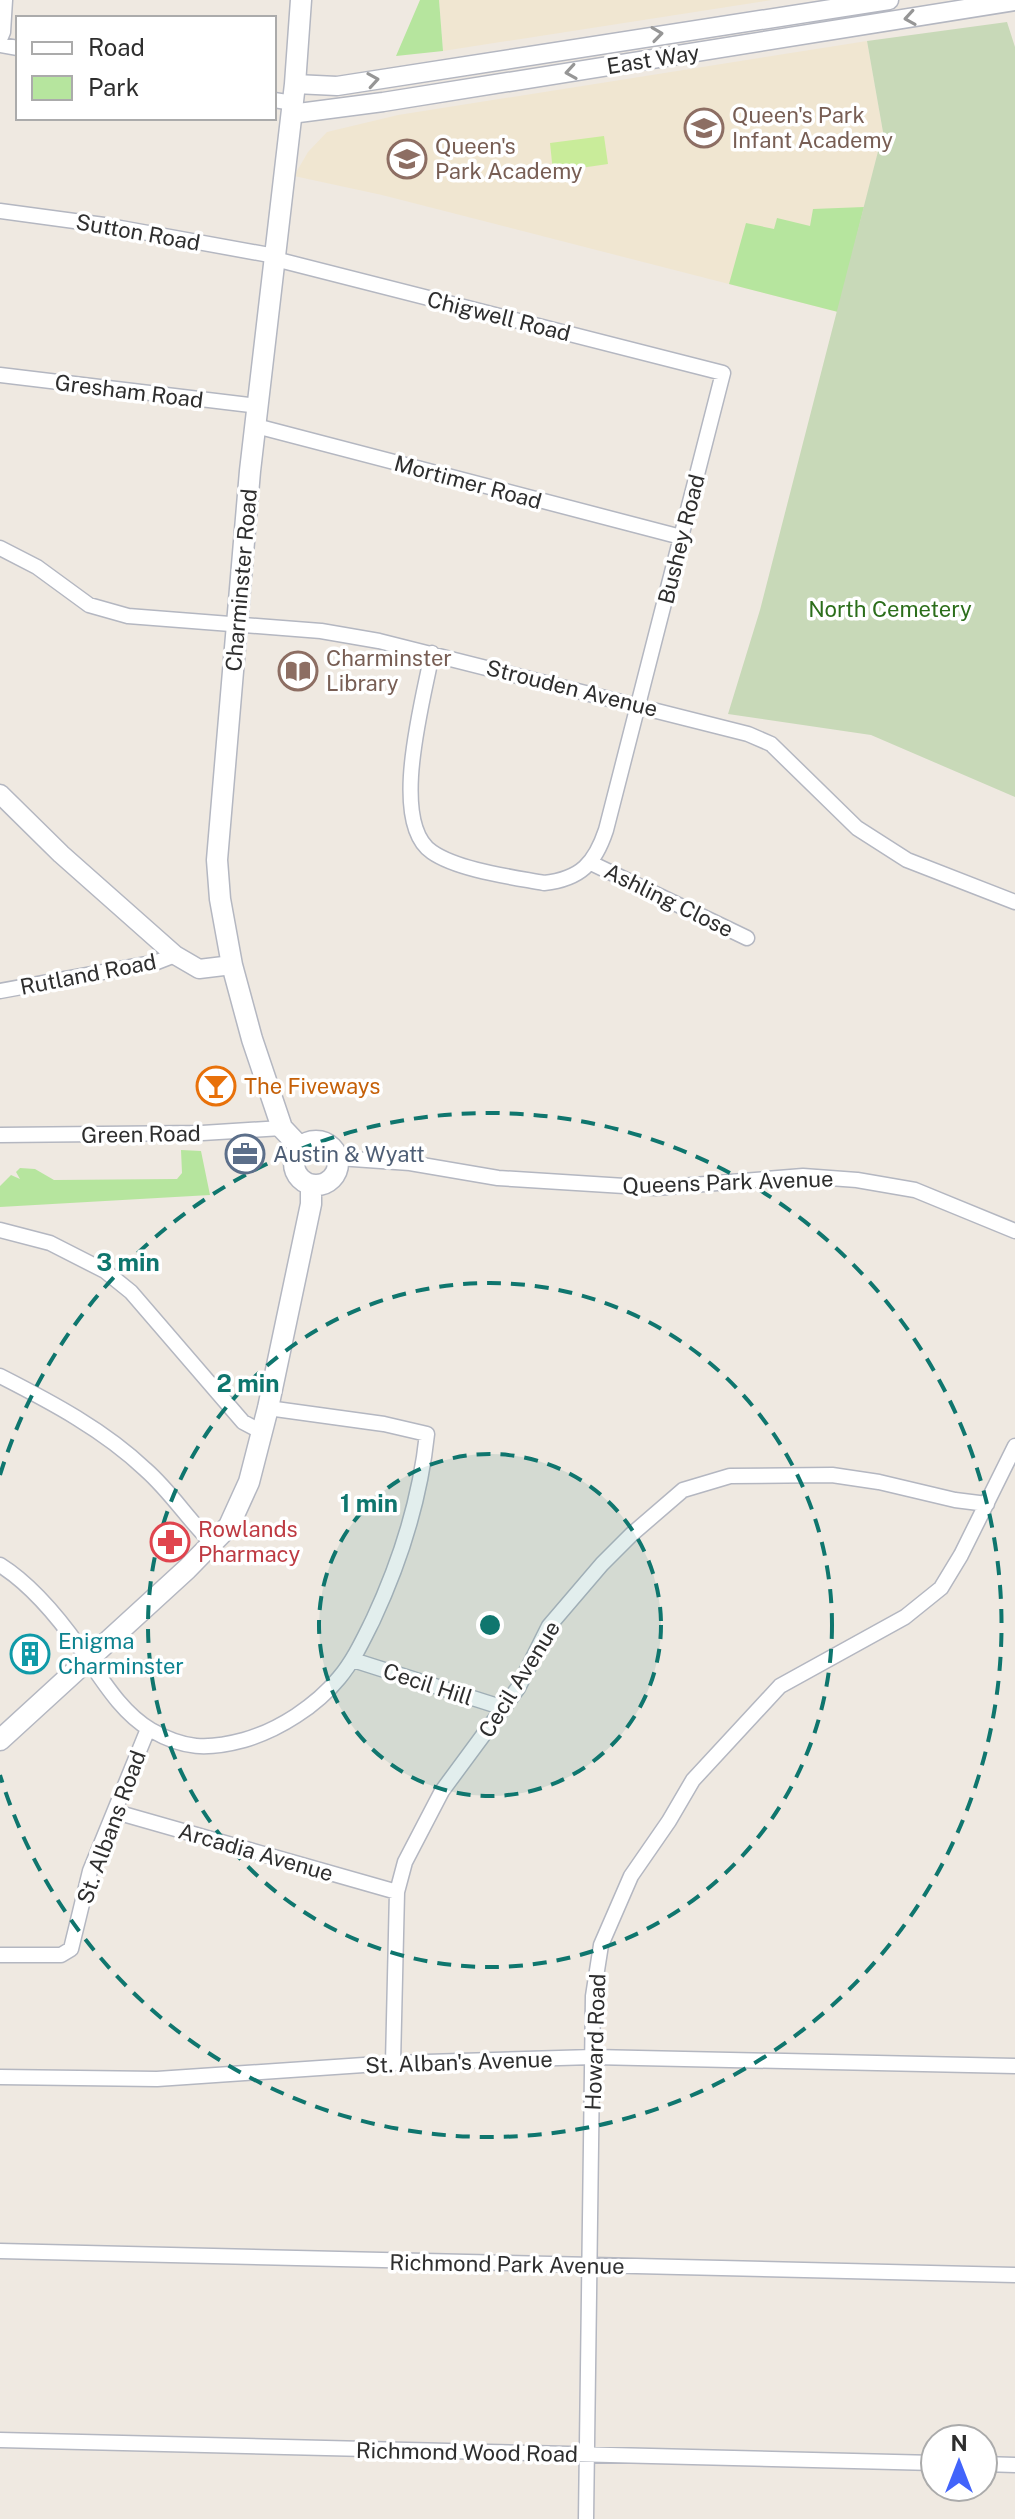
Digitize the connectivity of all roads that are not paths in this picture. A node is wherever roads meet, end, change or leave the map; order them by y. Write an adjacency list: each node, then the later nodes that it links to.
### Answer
1 (5, 0): 5 (street)
2 (301, 0): 6 (main road, Charminster Road)
3 (889, 0): 6 (street, East Way, one-way to 3)
4 (1015, 1): 6 (street, East Way, one-way to 6)
5 (0, 39)
6 (288, 100): 8 (main road, Charminster Road)
7 (0, 211): 8 (street, Sutton Road)
8 (275, 257): 9 (street, Chigwell Road); 11 (main road, Charminster Road)
9 (723, 373): 12 (street, Bushey Road)
10 (0, 375): 11 (street, Gresham Road)
11 (257, 416): 12 (street, Mortimer Road); 14 (main road, Charminster Road)
12 (681, 537): 16 (street, Bushey Road)
13 (0, 548): 14 (street, Strouden Avenue)
14 (239, 623): 15 (street, Strouden Avenue); 22 (main road, Charminster Road)
15 (432, 653): 16 (street, Strouden Avenue); 18 (street)
16 (639, 705): 18 (street, Bushey Road); 19 (street, Strouden Avenue)
17 (0, 794): 21 (street)
18 (591, 863): 20 (street, Ashling Close)
19 (1015, 902)
20 (747, 938)
21 (175, 955): 22 (street); 23 (street, Rutland Road)
22 (232, 965): 24 (main road, Charminster Road)
23 (0, 991)
24 (282, 1128): 25 (street, Green Road); 26 (main road, Charminster Road)
25 (0, 1135)
26 (300, 1147): 27 (main road); 28 (main road)
27 (338, 1158): 28 (main road); 30 (street, Queens Park Avenue)
28 (311, 1185): 32 (main road)
29 (0, 1230): 33 (street)
30 (1015, 1231)
31 (0, 1376): 36 (street)
32 (268, 1408): 33 (main road); 38 (street)
33 (262, 1432): 36 (main road)
34 (1015, 1446): 35 (street, Howard Road)
35 (987, 1504): 40 (street, Cecil Avenue); 46 (street, Howard Road)
36 (213, 1544): 39 (main road)
37 (0, 1565): 39 (street)
38 (353, 1660): 40 (street, Cecil Hill); 41 (street)
39 (87, 1661): 41 (street); 42 (main road)
40 (504, 1708): 44 (street, Cecil Avenue)
41 (148, 1729): 43 (street, St. Albans Road)
42 (0, 1740)
43 (116, 1812): 44 (street, Arcadia Avenue); 45 (street, St. Albans Road)
44 (397, 1892): 47 (street, Cecil Avenue)
45 (0, 1955)
46 (593, 2057): 47 (street, St. Alban's Avenue); 48 (street, St. Alban's Avenue); 51 (street, Howard Road)
47 (393, 2063): 49 (street, St. Alban's Avenue)
48 (1015, 2066)
49 (0, 2077)
50 (0, 2251): 51 (street, Richmond Park Avenue)
51 (589, 2265): 52 (street, Richmond Park Avenue); 54 (street, Howard Road)
52 (1015, 2275)
53 (0, 2440): 54 (street, Richmond Wood Road)
54 (587, 2455): 55 (street, Richmond Wood Road); 56 (street, Howard Road)
55 (919, 2463)
56 (586, 2519)

